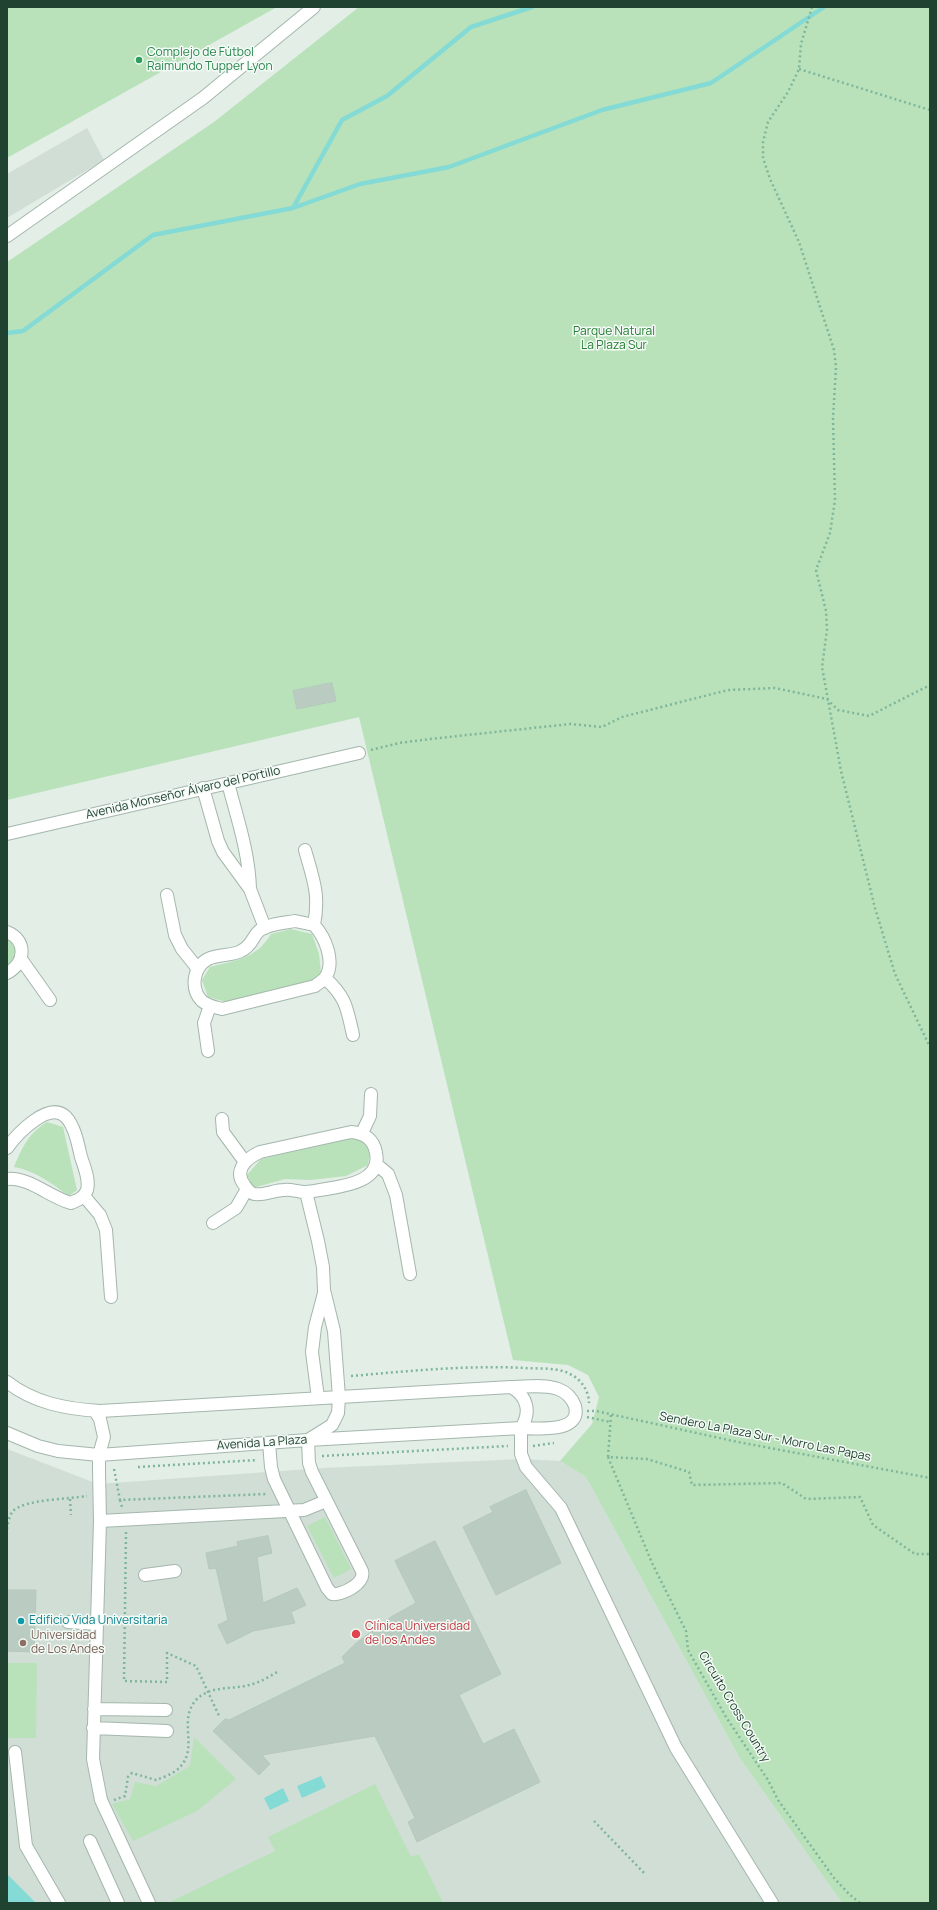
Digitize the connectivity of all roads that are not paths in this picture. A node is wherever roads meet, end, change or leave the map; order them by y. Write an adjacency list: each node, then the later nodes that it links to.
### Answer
1 (314, 7): 2 (street)
2 (7, 236)
3 (359, 752): 4 (street, Avenida Monseñor Álvaro del Portillo)
4 (228, 783): 5 (street, Avenida Monseñor Álvaro del Portillo); 8 (street)
5 (204, 788): 6 (street, Avenida Monseñor Álvaro del Portillo); 8 (street)
6 (7, 834)
7 (305, 850): 10 (street)
8 (250, 889): 11 (street)
9 (167, 895): 14 (street)
10 (314, 925): 11 (street); 16 (street)
11 (265, 928): 14 (street)
12 (7, 932): 13 (street)
13 (21, 959): 15 (street); 17 (street)
14 (198, 969): 18 (street)
15 (7, 973)
16 (325, 978): 18 (street); 19 (street)
17 (50, 1000)
18 (210, 1006): 20 (street)
19 (353, 1035)
20 (208, 1051)
21 (371, 1094): 23 (street)
22 (222, 1119): 25 (street)
23 (362, 1133): 25 (street); 26 (street)
24 (7, 1148): 30 (street)
25 (245, 1162): 28 (street)
26 (376, 1164): 29 (street); 32 (street)
27 (7, 1179): 30 (street)
28 (247, 1189): 29 (street); 31 (street)
29 (306, 1192): 33 (street)
30 (84, 1196): 34 (street)
31 (213, 1223)
32 (410, 1274)
33 (324, 1290): 37 (street); 38 (street)
34 (111, 1297)
35 (7, 1382): 39 (street, Avenida La Plaza)
36 (511, 1387): 37 (street, Avenida La Plaza); 40 (street); 40 (street, Avenida La Plaza)
37 (339, 1396): 38 (street, Avenida La Plaza); 42 (street)
38 (318, 1398): 39 (street, Avenida La Plaza)
39 (95, 1411): 44 (street)
40 (521, 1428): 42 (street, Avenida La Plaza); 61 (street)
41 (7, 1432): 44 (street, Avenida La Plaza)
42 (308, 1440): 43 (street, Avenida La Plaza); 45 (street)
43 (269, 1443): 44 (street, Avenida La Plaza); 46 (street)
44 (99, 1455): 47 (street)
45 (326, 1501): 46 (street); 46 (street)
46 (290, 1512): 47 (street)
47 (100, 1521): 51 (street)
48 (175, 1571): 49 (street)
49 (145, 1575)
50 (68, 1622): 51 (street)
51 (96, 1624): 52 (street)
52 (94, 1710): 53 (street); 54 (street)
53 (166, 1710)
54 (93, 1728): 55 (street); 60 (street)
55 (167, 1731)
56 (15, 1752): 58 (street)
57 (90, 1841): 59 (street)
58 (59, 1903)
59 (118, 1903)
60 (149, 1903)
61 (772, 1903)

